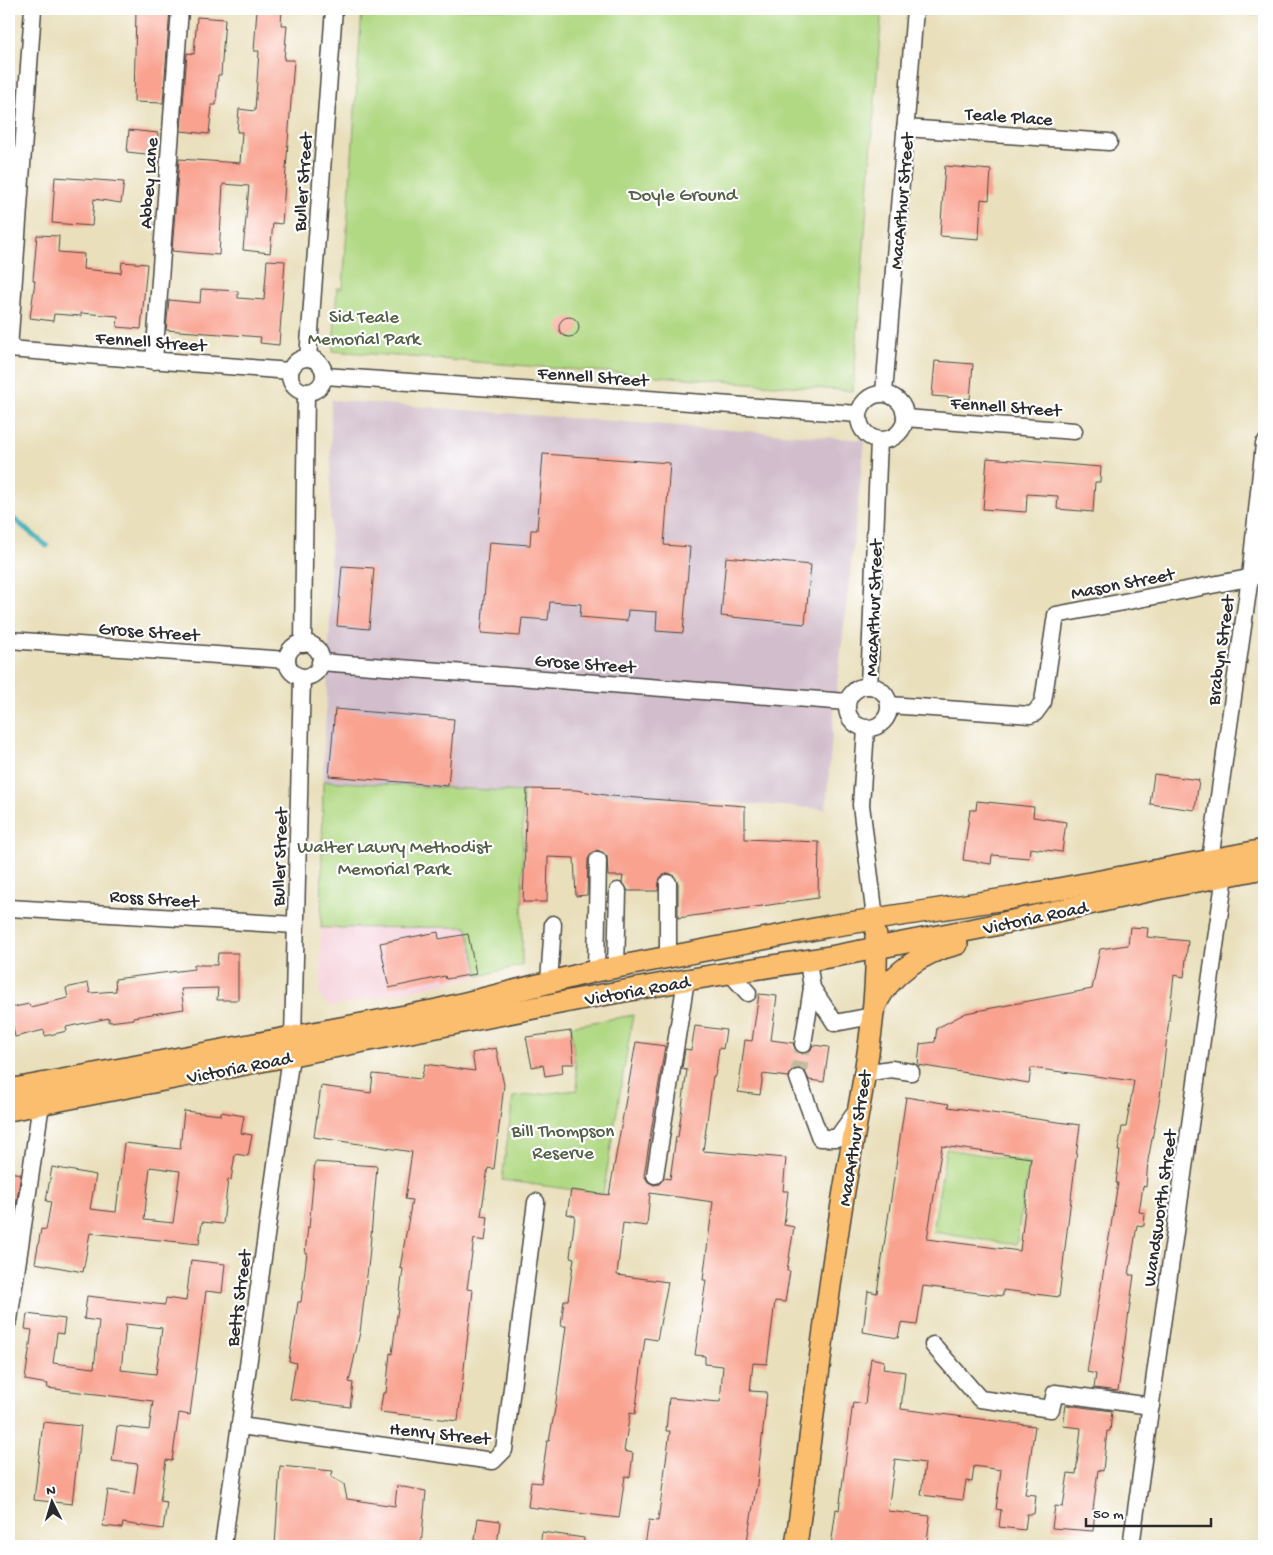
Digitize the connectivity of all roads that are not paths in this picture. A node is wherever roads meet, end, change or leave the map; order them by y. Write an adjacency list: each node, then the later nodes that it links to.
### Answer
1 (34, 9): 7 (street)
2 (180, 9): 9 (street, Abbey Lane)
3 (334, 9): 8 (street, Buller Street)
4 (915, 9): 5 (street, MacArthur Street)
5 (905, 128): 6 (street, Teale Place); 13 (street, MacArthur Street)
6 (1109, 142)
7 (9, 349): 9 (street, Fennell Street)
8 (308, 358): 10 (street); 11 (street)
9 (154, 361): 10 (street, Fennell Street)
10 (290, 371): 12 (street)
11 (325, 376): 12 (street); 14 (street, Fennell Street)
12 (306, 392): 21 (street)
13 (884, 393): 14 (street); 15 (street)
14 (858, 414): 17 (street)
15 (905, 418): 16 (street, Fennell Street); 17 (street)
16 (1074, 431)
17 (880, 440): 25 (street, MacArthur Street)
18 (1264, 444): 19 (street, Brabyn Street)
19 (1257, 576): 27 (street, Mason Street); 31 (street, Brabyn Street)
20 (9, 640): 22 (street, Grose Street)
21 (303, 644): 22 (street); 23 (street)
22 (287, 660): 24 (street)
23 (320, 662): 24 (street); 26 (street, Grose Street)
24 (302, 677): 38 (street, Buller Street)
25 (869, 686): 26 (street); 27 (street)
26 (847, 702): 28 (street)
27 (889, 705): 28 (street)
28 (866, 729): 37 (street, MacArthur Street)
29 (1264, 850): 31 (main road, Victoria Road)
30 (598, 860): 43 (street)
31 (1218, 868): 32 (main road, Victoria Road); 35 (main road, Victoria Road); 37 (main road, Victoria Road); 63 (street, Wandsworth Street)
32 (1264, 868)
33 (668, 882): 41 (street)
34 (618, 890): 43 (street)
35 (1152, 890): 40 (main road, Victoria Road); 49 (main road)
36 (9, 908): 38 (street, Ross Street)
37 (875, 918): 40 (main road, MacArthur Street); 41 (main road, Victoria Road)
38 (296, 924): 51 (street, Buller Street)
39 (553, 924): 46 (street)
40 (876, 948): 42 (main road, Victoria Road); 49 (main road, MacArthur Street)
41 (668, 958): 43 (main road, Victoria Road)
42 (808, 961): 44 (main road, Victoria Road); 47 (street)
43 (606, 970): 46 (main road, Victoria Road)
44 (730, 972): 45 (main road, Victoria Road); 48 (street)
45 (686, 980): 51 (main road, Victoria Road); 59 (street)
46 (548, 982): 51 (main road, Victoria Road)
47 (812, 988): 49 (street); 50 (street)
48 (748, 993)
49 (872, 1016): 53 (main road, MacArthur Street)
50 (803, 1044)
51 (292, 1047): 55 (main road, Victoria Road); 56 (main road, Victoria Road); 64 (street, Betts Street)
52 (911, 1072): 53 (street)
53 (864, 1073): 57 (main road, MacArthur Street)
54 (798, 1078): 57 (street)
55 (9, 1090)
56 (41, 1104): 58 (main road, Victoria Road); 61 (street)
57 (859, 1108): 66 (main road, MacArthur Street)
58 (9, 1110)
59 (655, 1175)
60 (536, 1202): 64 (street, Henry Street)
61 (9, 1320)
62 (933, 1345): 63 (street)
63 (1151, 1406): 67 (street, Wandsworth Street)
64 (240, 1426): 65 (street, Betts Street)
65 (223, 1546)
66 (796, 1546)
67 (1131, 1546)

